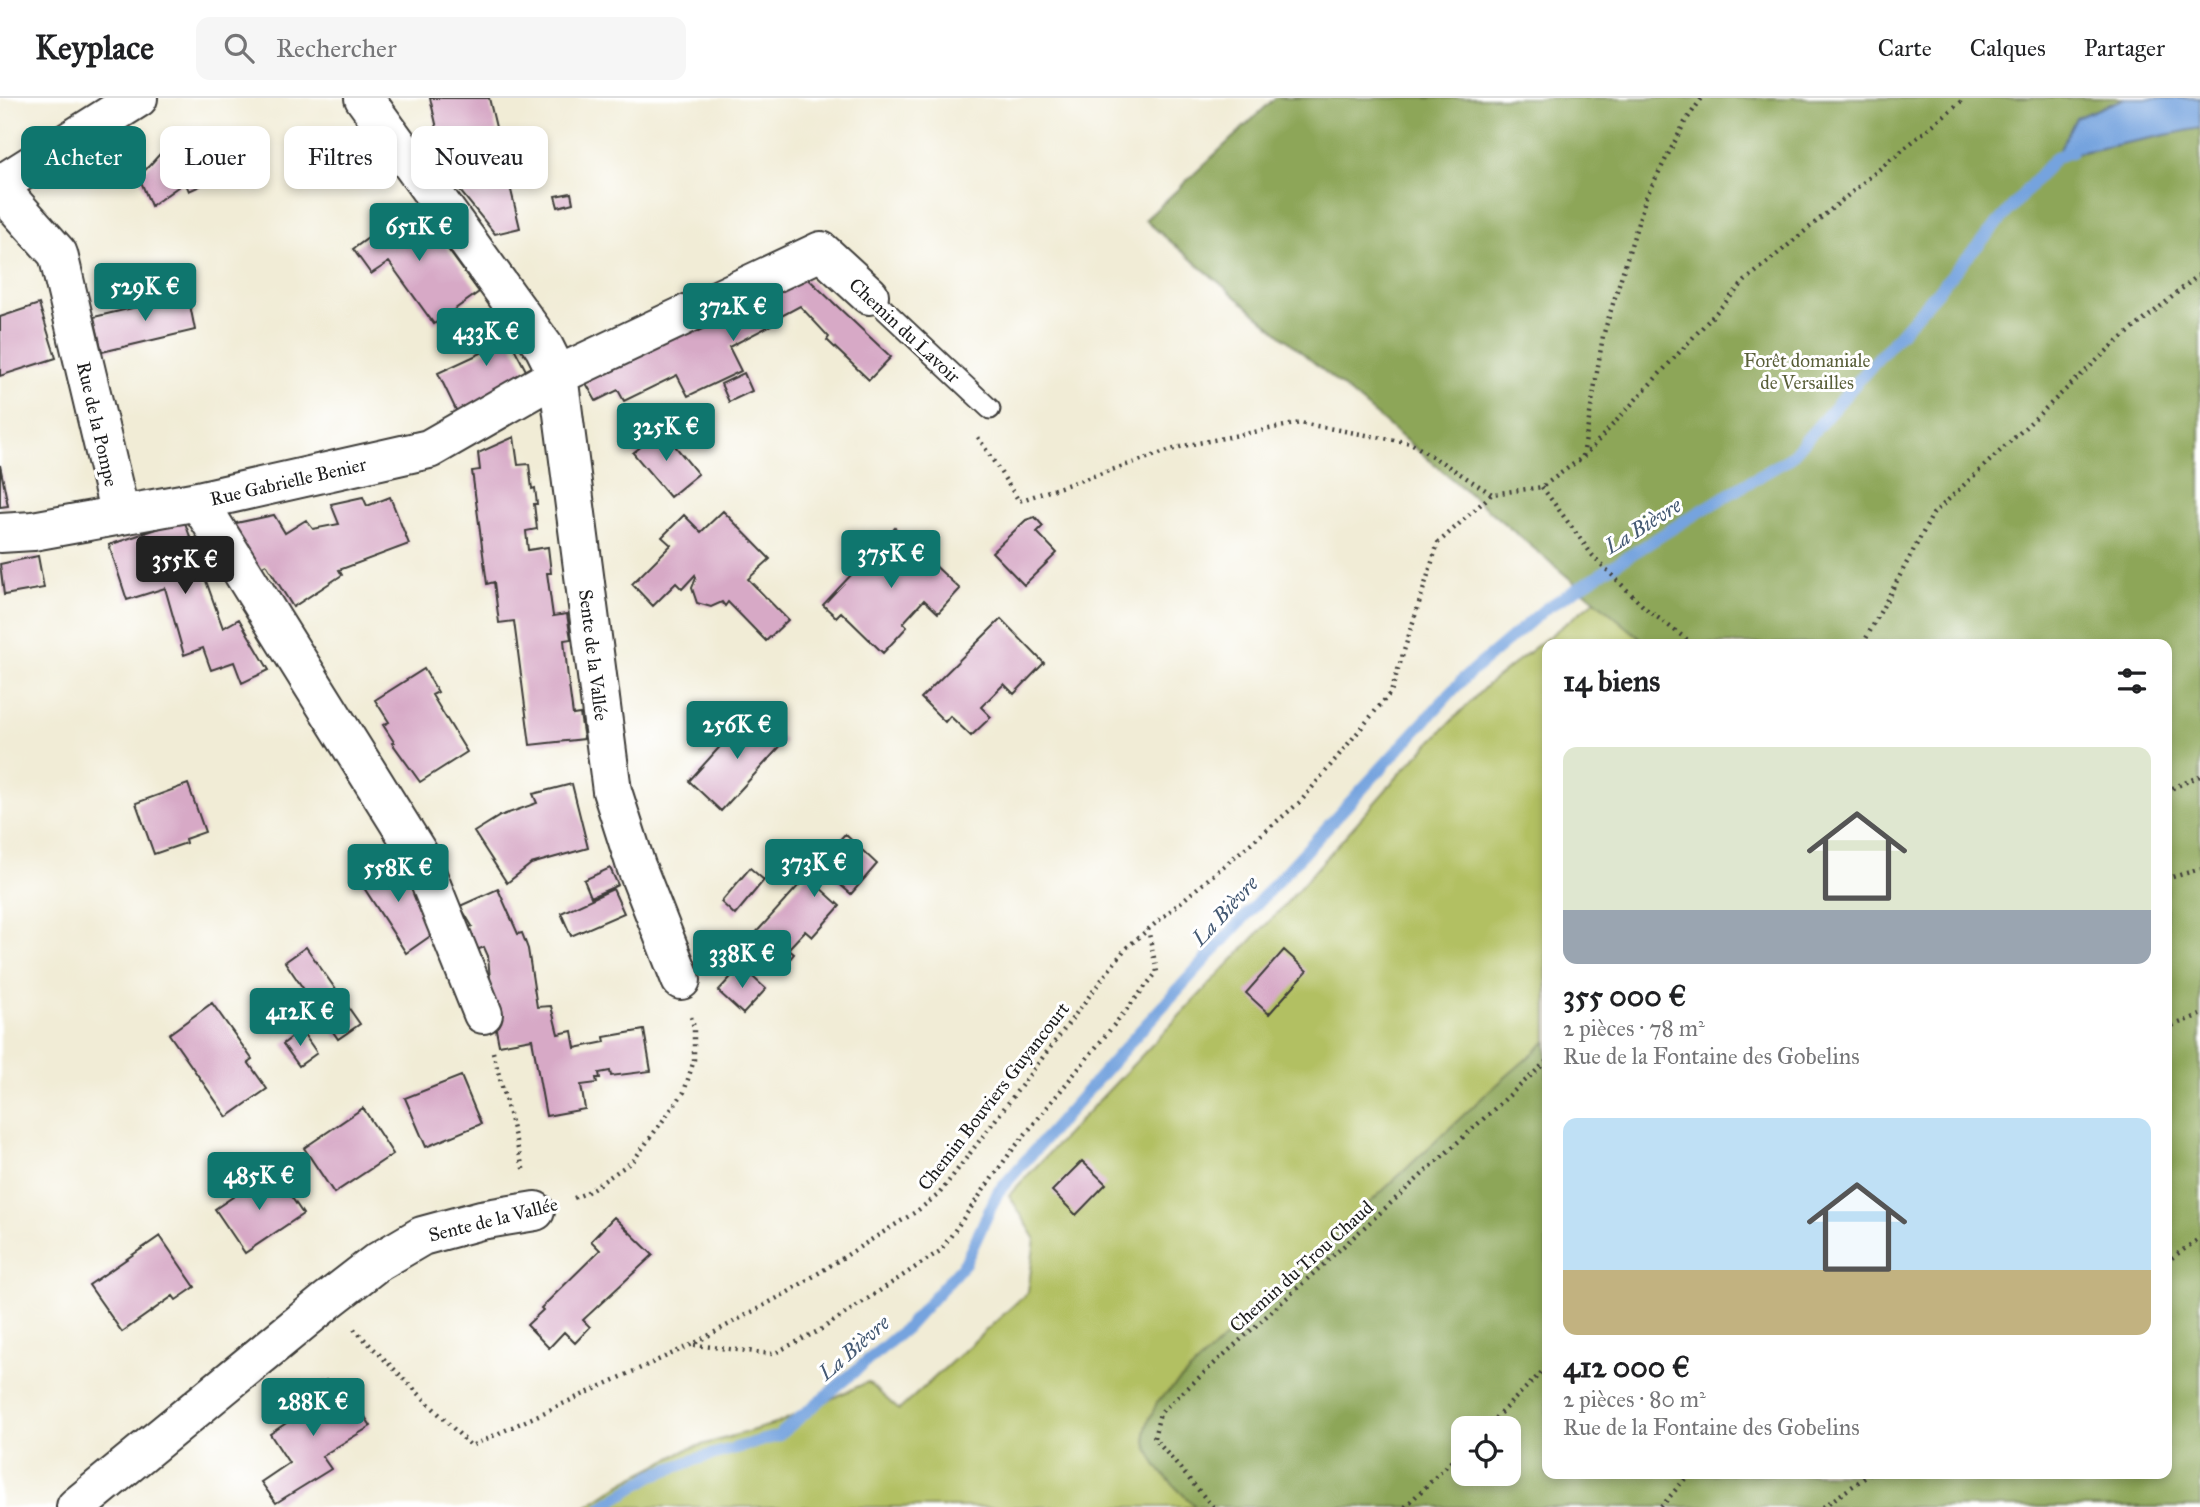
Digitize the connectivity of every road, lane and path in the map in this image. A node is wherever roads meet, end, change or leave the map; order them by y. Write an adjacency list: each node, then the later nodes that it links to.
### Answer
1 (138, 98): 5 (street)
2 (364, 98): 9 (street)
3 (1702, 98): 11 (path)
4 (1965, 98): 11 (path)
5 (0, 187): 15 (street, Rue de la Pompe)
6 (821, 251): 8 (street, Chemin du Lavoir); 9 (street, Rue Gabrielle Benier)
7 (2200, 274): 18 (path)
8 (869, 295): 10 (lane, Chemin du Lavoir)
9 (558, 375): 14 (street, Rue Gabrielle Benier); 24 (street, Sente de la Vallée)
10 (990, 410): 13 (path)
11 (1583, 457): 12 (path)
12 (1542, 487): 13 (path); 17 (path)
13 (1492, 495): 23 (path, Chemin Bouviers Guyancourt)
14 (198, 501): 15 (street, Rue Gabrielle Benier); 25 (street)
15 (120, 515): 16 (street, Rue Gabrielle Benier)
16 (0, 533)
17 (1686, 639)
18 (1866, 639)
19 (2200, 776): 20 (path)
20 (2172, 788)
21 (2200, 869): 22 (path)
22 (2172, 877)
23 (1149, 929): 33 (path, Chemin Bouviers Guyancourt); 33 (path)
24 (681, 980): 29 (path, Sente de la Vallée)
25 (483, 1014): 29 (path)
26 (2200, 1014): 27 (path)
27 (2172, 1026)
28 (1542, 1066): 40 (path, Chemin du Trou Chaud)
29 (535, 1211): 32 (street, Sente de la Vallée)
30 (2200, 1238): 31 (path)
31 (2172, 1258)
32 (327, 1301): 33 (path, Chemin Bouviers Guyancourt); 39 (street, Sente de la Vallée)
33 (693, 1345)
34 (1542, 1372): 35 (path)
35 (1497, 1416)
36 (1451, 1462): 41 (path)
37 (1685, 1479): 42 (path)
38 (1863, 1479): 43 (path)
39 (76, 1507)
40 (1213, 1507)
41 (1405, 1507)
42 (1661, 1507)
43 (1823, 1507)

